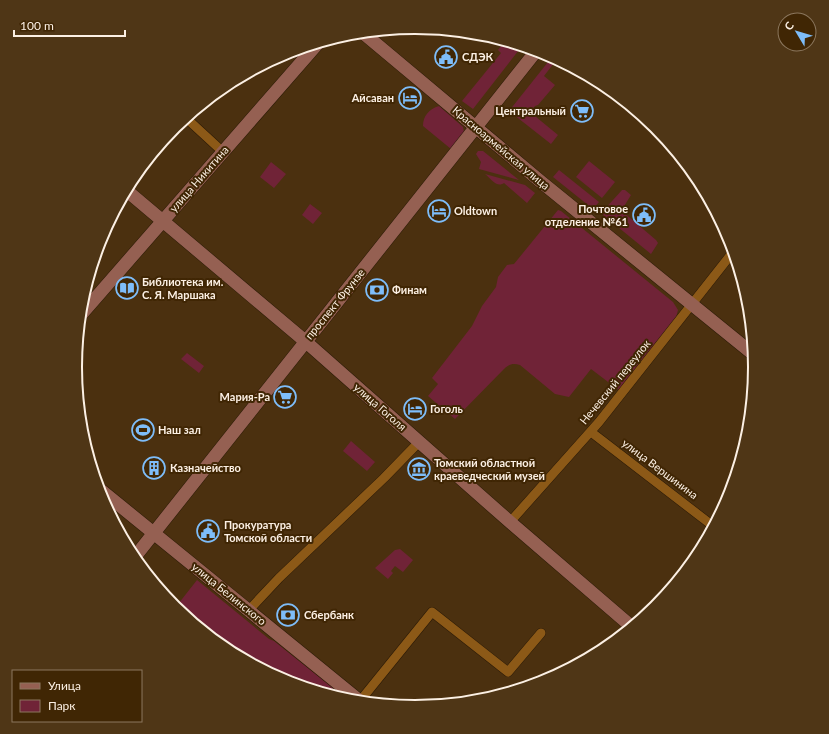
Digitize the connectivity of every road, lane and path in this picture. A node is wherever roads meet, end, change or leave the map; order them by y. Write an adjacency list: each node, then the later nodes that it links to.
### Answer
1 (368, 37): 5 (street, Красноармейская улица)
2 (312, 50): 6 (street, улица Никитина)
3 (533, 56): 5 (street, проспект Фрунзе)
4 (190, 122): 6 (street)
5 (476, 127): 10 (street, Красноармейская улица); 12 (street, проспект Фрунзе)
6 (223, 152): 8 (street, улица Никитина)
7 (130, 194): 8 (street, улица Гоголя)
8 (162, 221): 11 (street, улица Никитина); 12 (street, улица Гоголя)
9 (729, 257): 10 (street, Нечевский переулок)
10 (693, 304): 13 (street, Красноармейская улица); 14 (street, Нечевский переулок)
11 (87, 308)
12 (305, 341): 15 (street, улица Гоголя); 19 (street, проспект Фрунзе)
13 (747, 349)
14 (591, 432): 17 (street, Нечевский переулок); 18 (street, улица Вершинина)
15 (419, 442): 17 (street, улица Гоголя); 21 (street)
16 (107, 495): 19 (street, улица Белинского)
17 (510, 522): 22 (street, улица Гоголя)
18 (709, 523)
19 (154, 534): 20 (street, проспект Фрунзе); 21 (street, улица Белинского)
20 (138, 553)
21 (249, 610): 24 (street, улица Белинского)
22 (628, 622)
23 (541, 633): 25 (street)
24 (350, 694)
25 (365, 696)

